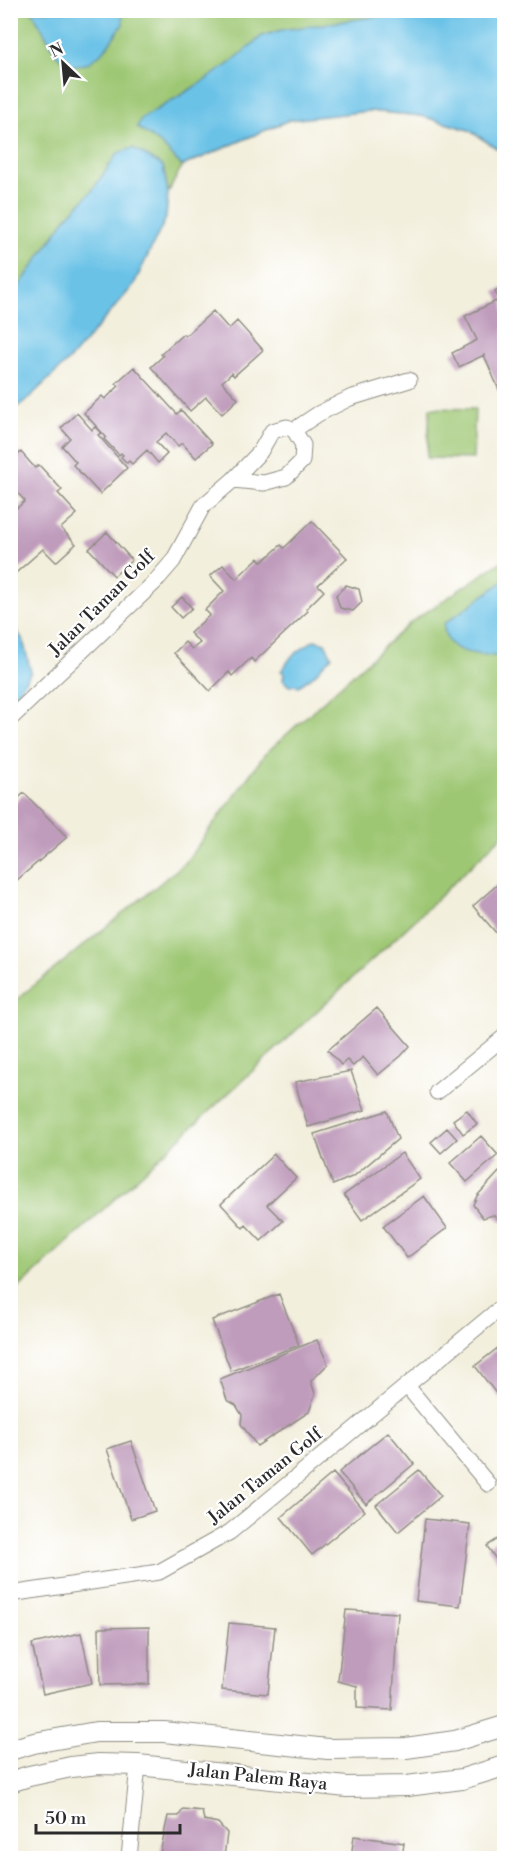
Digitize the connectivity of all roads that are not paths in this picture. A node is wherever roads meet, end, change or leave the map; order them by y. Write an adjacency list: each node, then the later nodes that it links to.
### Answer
1 (409, 380): 2 (street, Jalan Taman Golf)
2 (294, 430): 3 (street, Jalan Taman Golf); 3 (street)
3 (233, 480): 4 (street, Jalan Taman Golf)
4 (10, 719)
5 (504, 1037): 6 (street)
6 (437, 1092)
7 (504, 1305): 8 (street, Jalan Taman Golf)
8 (406, 1386): 9 (street); 10 (street, Jalan Taman Golf)
9 (488, 1484)
10 (10, 1594)
11 (504, 1726): 12 (street, Jalan Palem Raya)
12 (10, 1750)
13 (138, 1765): 14 (street, Jalan Palem Raya); 15 (street, Jalan Palem Raya); 16 (street)
14 (504, 1766)
15 (10, 1782)
16 (129, 1858)

